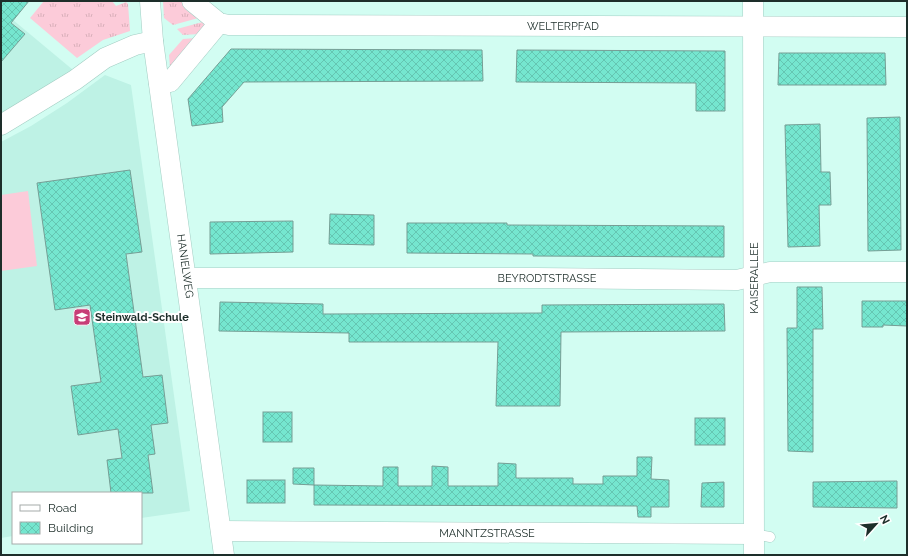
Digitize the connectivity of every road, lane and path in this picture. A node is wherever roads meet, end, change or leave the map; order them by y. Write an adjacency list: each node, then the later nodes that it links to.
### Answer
1 (150, 1): 7 (street, HANIELWEG)
2 (192, 1): 4 (street)
3 (753, 1): 5 (street, KAISERALLEE)
4 (219, 23): 5 (street, WELTERPFAD); 8 (street)
5 (753, 26): 6 (street, WELTERPFAD); 11 (street, KAISERALLEE)
6 (907, 27)
7 (153, 41): 8 (street, HANIELWEG); 9 (street)
8 (159, 83): 12 (street, HANIELWEG)
9 (1, 125)
10 (907, 272): 11 (street, BEYRODTSTRASSE)
11 (754, 276): 12 (street, BEYRODTSTRASSE); 14 (street, KAISERALLEE)
12 (186, 278): 13 (street, HANIELWEG)
13 (221, 531): 14 (street, MANNTZSTRASSE); 15 (street, HANIELWEG)
14 (762, 536): 16 (street, KAISERALLEE)
15 (224, 555)
16 (754, 555)

